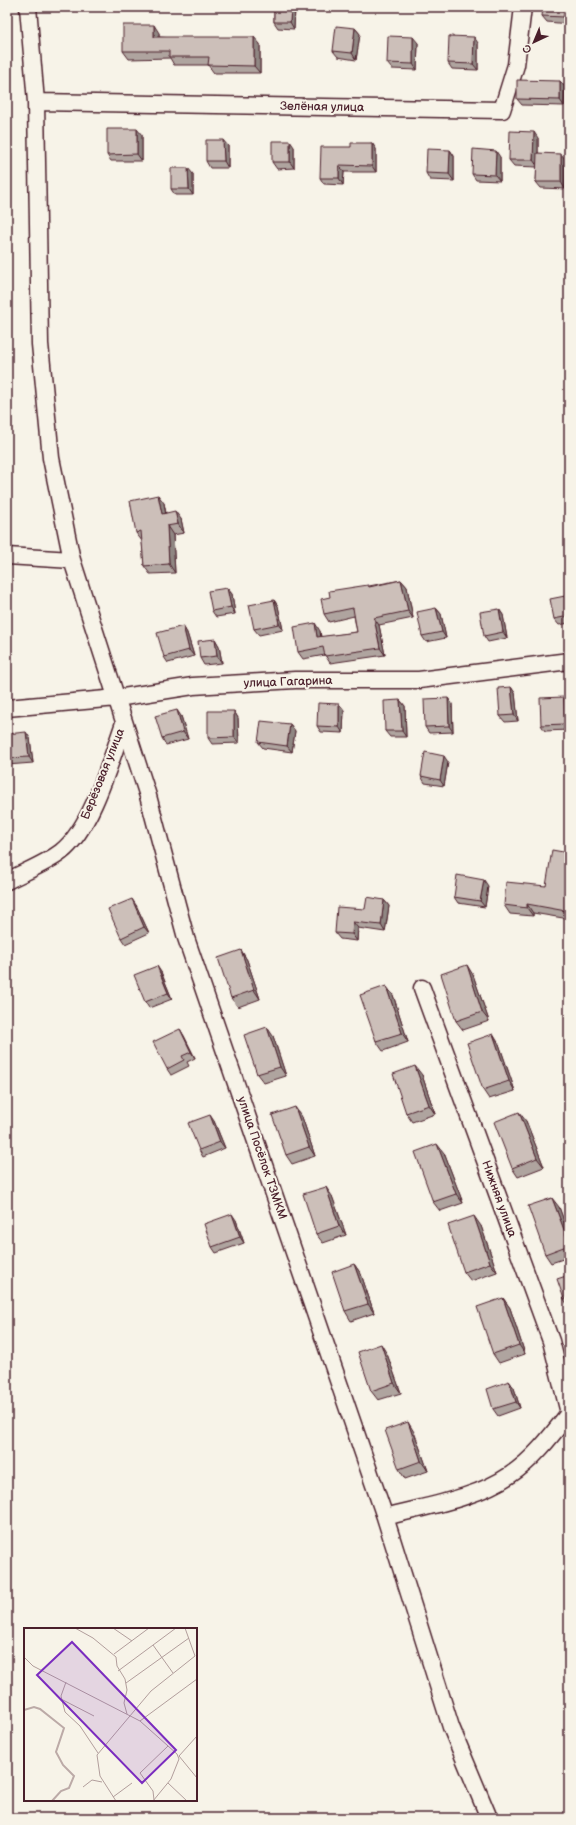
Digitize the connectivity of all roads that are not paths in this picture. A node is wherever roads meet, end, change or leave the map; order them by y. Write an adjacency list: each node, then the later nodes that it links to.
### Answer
1 (28, 7): 3 (street, улица Посёлок ТЗМКМ)
2 (523, 7): 3 (street, Зелёная улица)
3 (36, 102): 5 (street, улица Посёлок ТЗМКМ)
4 (7, 556): 5 (street)
5 (72, 560): 7 (street, улица Посёлок ТЗМКМ)
6 (569, 661): 7 (street, улица Гагарина)
7 (117, 698): 8 (street, улица Гагарина); 9 (street, улица Посёлок ТЗМКМ)
8 (7, 708)
9 (124, 723): 10 (street, Берёзовая улица); 13 (street, улица Посёлок ТЗМКМ)
10 (7, 881)
11 (422, 988): 12 (street, Нижняя улица)
12 (569, 1413): 13 (street)
13 (385, 1516): 14 (street, улица Посёлок ТЗМКМ)
14 (489, 1818)

